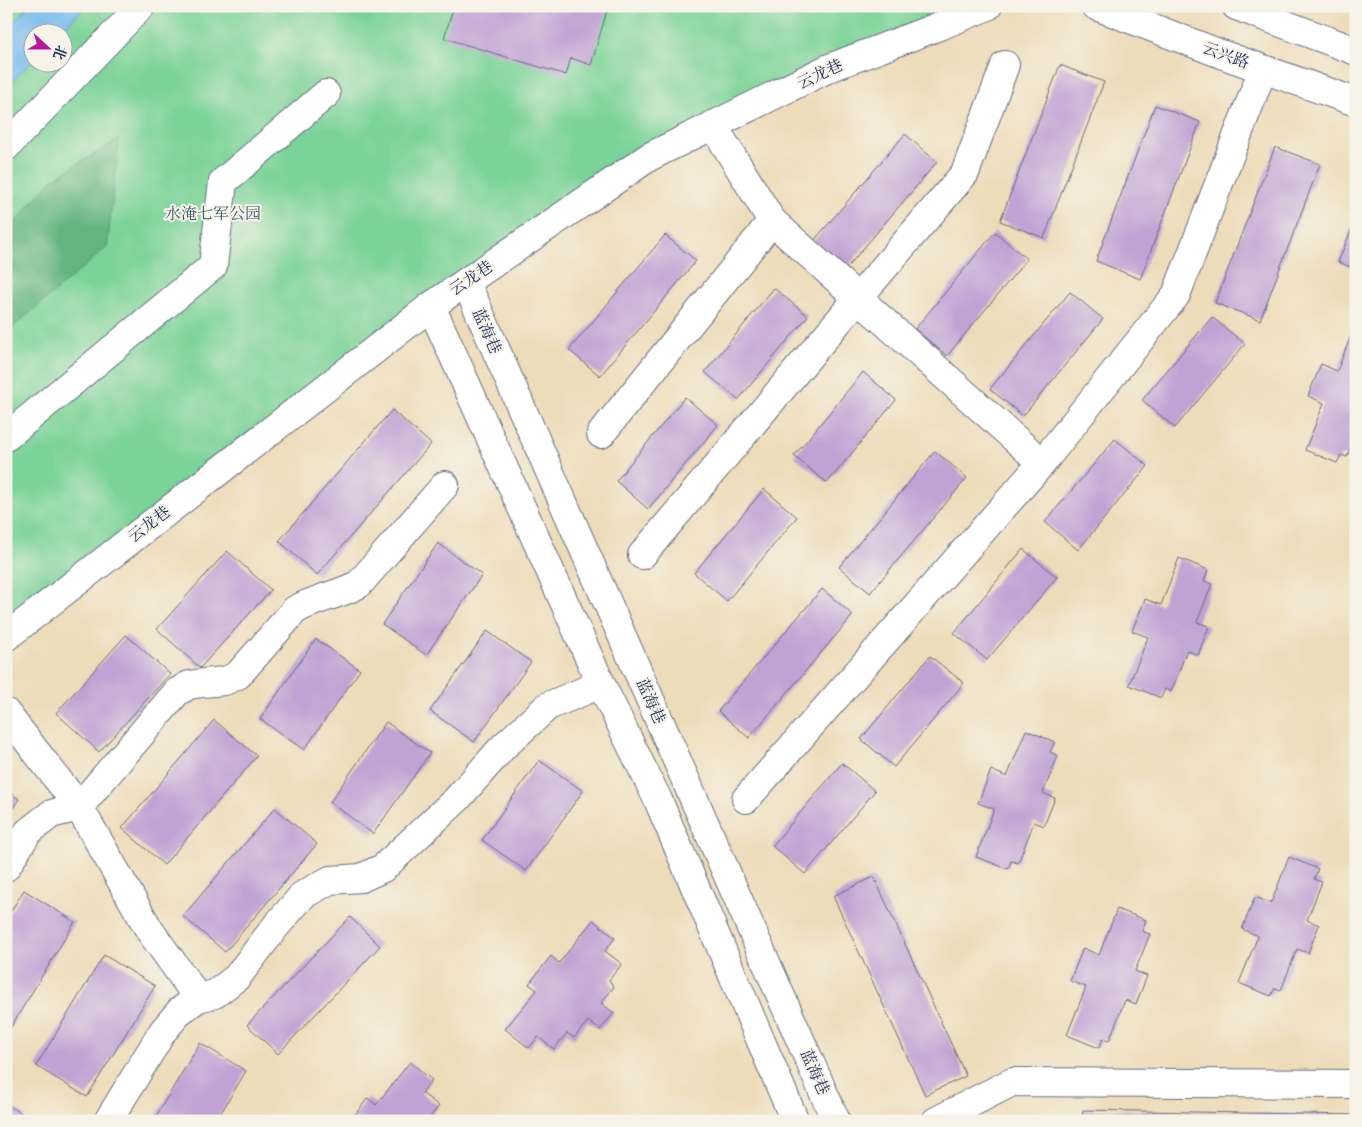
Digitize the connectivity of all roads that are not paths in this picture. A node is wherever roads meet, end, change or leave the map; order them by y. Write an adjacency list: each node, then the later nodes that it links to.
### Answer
1 (141, 6): 15 (street)
2 (932, 6): 8 (street)
3 (988, 6): 8 (street, 云龙巷)
4 (1096, 6): 11 (street, 云兴路)
5 (1236, 6): 9 (street)
6 (1296, 9): 7 (street); 9 (street)
7 (1356, 34)
8 (904, 40): 14 (street, 云龙巷)
9 (1356, 50)
10 (1005, 65): 18 (street)
11 (1262, 69): 13 (street, 云兴路); 22 (street)
12 (326, 94): 21 (street)
13 (1356, 102)
14 (713, 126): 16 (street); 17 (street, 云龙巷)
15 (6, 147)
16 (772, 221): 18 (street); 20 (street)
17 (466, 282): 19 (street, 云龙巷); 35 (street, 蓝海巷)
18 (858, 298): 22 (street); 24 (street)
19 (431, 306): 25 (street, 云龙巷); 26 (street)
20 (602, 434)
21 (6, 437)
22 (1042, 463): 28 (street)
23 (445, 485): 29 (street)
24 (642, 555)
25 (6, 636)
26 (602, 684): 31 (street); 34 (street)
27 (6, 714): 29 (street)
28 (746, 799)
29 (79, 807): 30 (street); 31 (street)
30 (6, 867)
31 (198, 998): 33 (street)
32 (1356, 1084): 36 (street)
33 (108, 1121)
34 (795, 1121)
35 (836, 1121)
36 (936, 1121)

